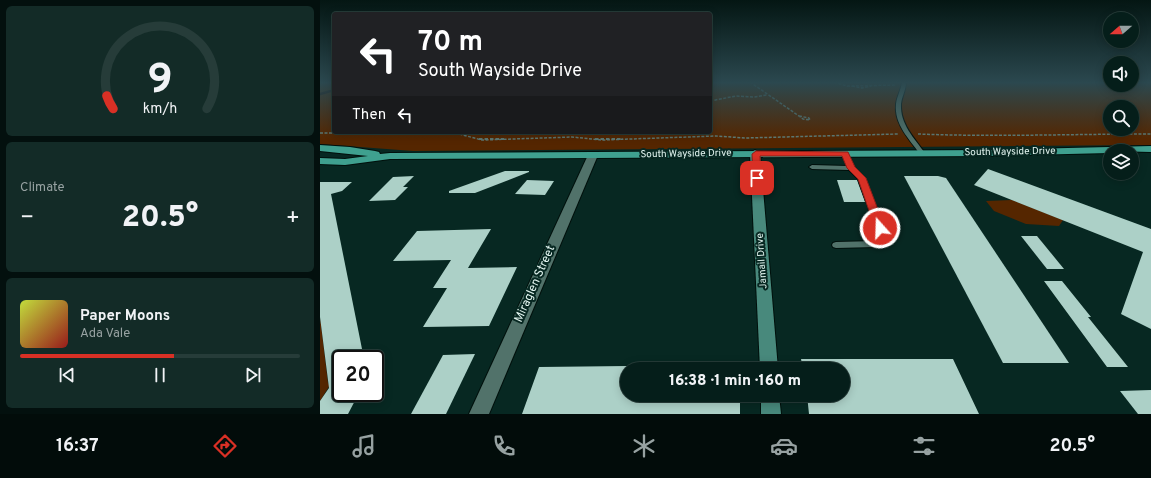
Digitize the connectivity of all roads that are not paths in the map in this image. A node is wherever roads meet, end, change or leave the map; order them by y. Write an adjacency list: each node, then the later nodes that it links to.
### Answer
1 (899, 101): 5 (lane)
2 (320, 148): 8 (main road, South Wayside Drive)
3 (1151, 149): 5 (main road, South Wayside Drive)
4 (845, 153): 5 (main road, South Wayside Drive); 6 (main road, South Wayside Drive); 11 (lane)
5 (922, 153)
6 (756, 154): 7 (main road, South Wayside Drive); 13 (street, Jamail Drive)
7 (593, 155): 8 (main road, South Wayside Drive); 15 (street, Miraglen Street)
8 (390, 156): 9 (main road, South Wayside Drive)
9 (320, 161)
10 (812, 167): 11 (lane)
11 (851, 168): 12 (lane)
12 (836, 245)
13 (769, 362)
14 (770, 402): 16 (street)
15 (479, 414)
16 (771, 414)

